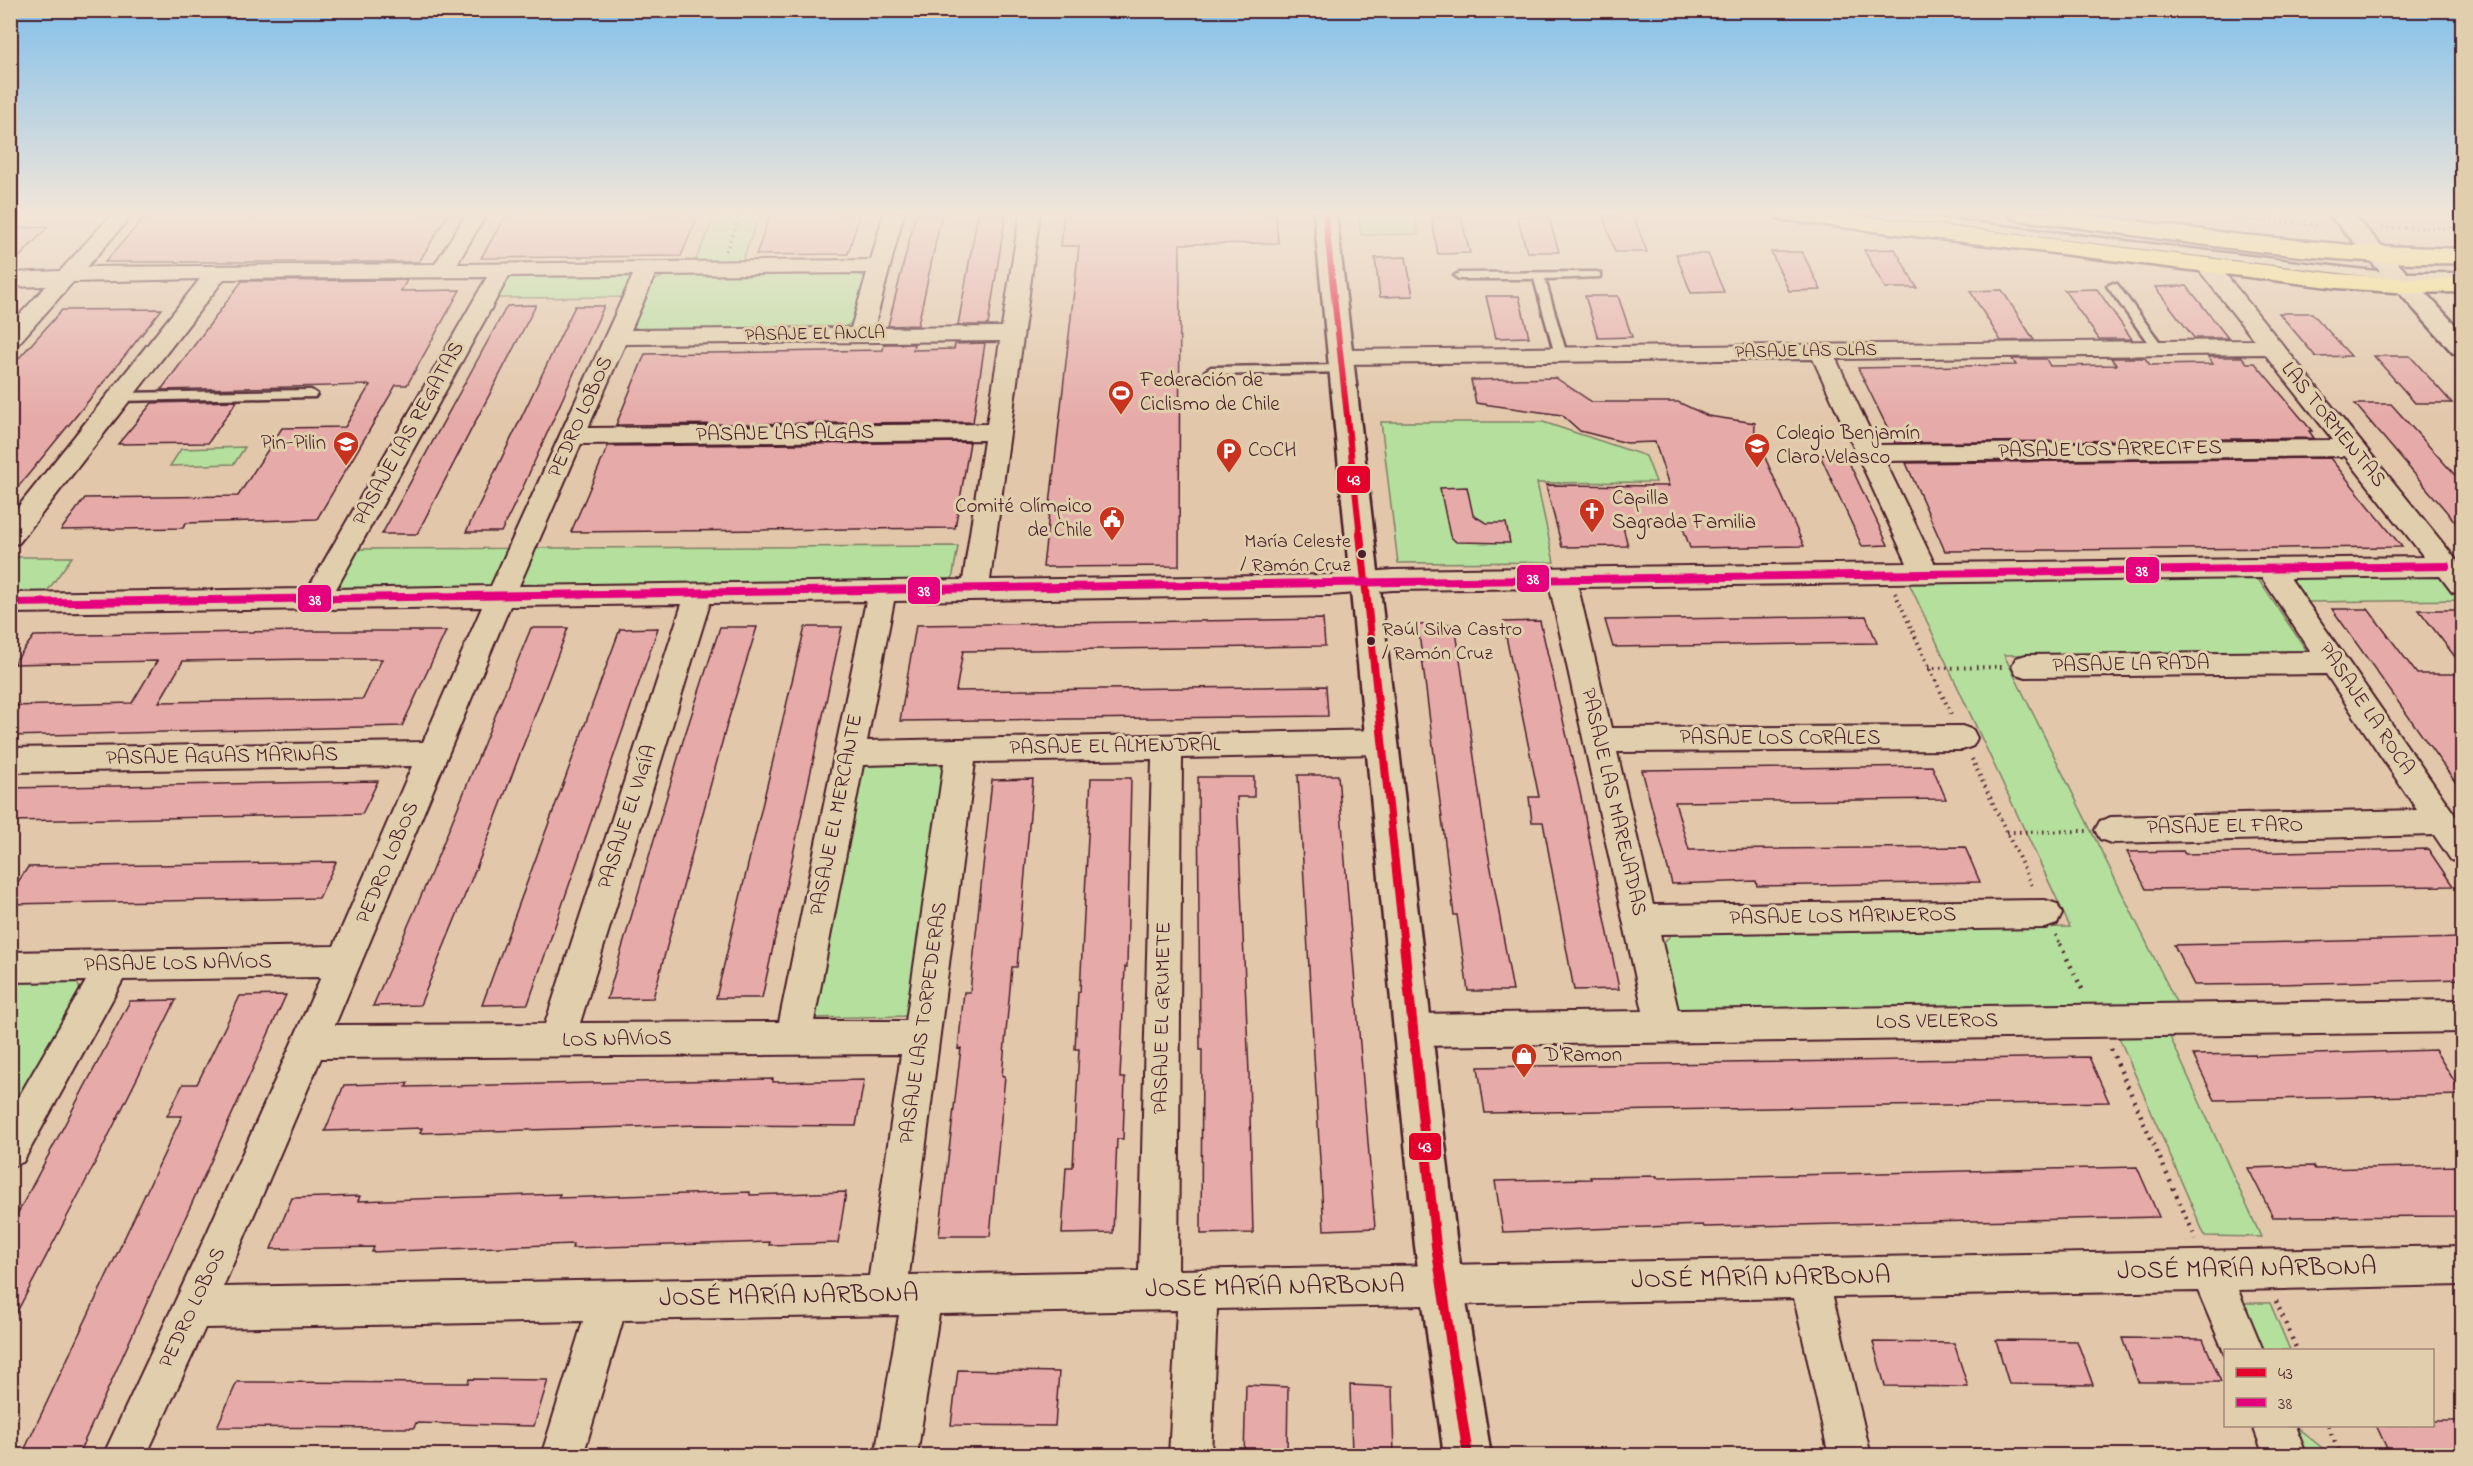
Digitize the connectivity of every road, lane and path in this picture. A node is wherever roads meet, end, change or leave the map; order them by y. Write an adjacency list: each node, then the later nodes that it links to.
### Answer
1 (62, 281): 17 (street)
2 (210, 281): 26 (street)
3 (496, 281): 41 (street, PASAJE LAS REGATAS)
4 (642, 281): 16 (street, PEDRO LOBOS)
5 (875, 281): 15 (street)
6 (1020, 281): 14 (street)
7 (1333, 281): 23 (street)
8 (1540, 281): 22 (lane)
9 (2219, 281): 18 (street, LAS TORMENTAS)
10 (2403, 281): 19 (street)
11 (2446, 281): 12 (main road)
12 (2463, 285)
13 (2113, 286): 20 (lane)
14 (1013, 334): 15 (street, PASAJE EL ANCLA); 27 (street)
15 (861, 335): 16 (street, PASAJE EL ANCLA)
16 (617, 337): 28 (street, PEDRO LOBOS)
17 (10, 339)
18 (2270, 347): 20 (street, PASAJE LAS OLAS); 29 (street, LAS TORMENTAS)
19 (2463, 347)
20 (2158, 348): 21 (street, PASAJE LAS OLAS)
21 (1821, 352): 22 (street, PASAJE LAS OLAS); 30 (street)
22 (1561, 355): 23 (street, PASAJE LAS OLAS)
23 (1342, 363): 24 (lane); 36 (street)
24 (1211, 371)
25 (311, 394): 26 (lane)
26 (119, 397): 31 (street)
27 (998, 432): 28 (street, PASAJE LAS ALGAS); 37 (street)
28 (572, 436): 40 (street, PEDRO LOBOS)
29 (2352, 448): 30 (street, PASAJE LOS ARRECIFES); 34 (street, LAS TORMENTAS)
30 (1868, 453): 33 (street)
31 (10, 536)
32 (2269, 568): 33 (street); 34 (street); 43 (street, PASAJE LA ROCA)
33 (1925, 573): 35 (street)
34 (2455, 575)
35 (1562, 578): 36 (street); 47 (street, PASAJE LAS MAREJADAS)
36 (1366, 583): 37 (street); 48 (street)
37 (975, 590): 38 (street)
38 (882, 591): 39 (street); 51 (street, PASAJE EL MERCANTE)
39 (699, 594): 40 (street); 68 (street, PASAJE EL VIGÍA)
40 (501, 596): 41 (street); 52 (street, PEDRO LOBOS)
41 (316, 599): 42 (street)
42 (10, 603)
43 (2334, 663): 44 (street, PASAJE LA RADA); 54 (street, PASAJE LA ROCA)
44 (2026, 666): 45 (path, PASAJE LA RADA)
45 (1929, 668)
46 (1962, 738): 47 (street, PASAJE LOS CORALES)
47 (1599, 740): 59 (street, PASAJE LAS MAREJADAS)
48 (1381, 742): 49 (street, PASAJE EL ALMENDRAL); 65 (street)
49 (1167, 746): 50 (street, PASAJE EL ALMENDRAL); 76 (street, PASAJE EL GRUMETE)
50 (961, 750): 51 (street, PASAJE EL ALMENDRAL); 66 (street, PASAJE LAS TORPEDERAS)
51 (850, 753): 67 (street, PASAJE EL MERCANTE)
52 (434, 754): 53 (street, PASAJE AGUAS MARINAS); 60 (street, PEDRO LOBOS)
53 (10, 760)
54 (2443, 822): 55 (street, PASAJE EL FARO); 57 (street, PASAJE LA ROCA)
55 (2111, 830): 56 (path)
56 (2007, 832)
57 (2463, 850)
58 (2045, 914): 59 (street, PASAJE LOS MARINEROS)
59 (1640, 920): 64 (street, PASAJE LAS MAREJADAS)
60 (346, 961): 61 (street, PASAJE LOS NAVÍOS); 69 (street, PEDRO LOBOS)
61 (113, 965): 62 (street, PASAJE LOS NAVÍOS); 70 (street)
62 (10, 966)
63 (2463, 1016): 64 (street, LOS VELEROS)
64 (1664, 1026): 65 (street, LOS VELEROS)
65 (1412, 1030): 74 (street)
66 (922, 1037): 67 (street, LOS NAVÍOS); 77 (street, PASAJE LAS TORPEDERAS)
67 (793, 1038): 68 (street, LOS NAVÍOS)
68 (557, 1040): 69 (street, LOS NAVÍOS)
69 (312, 1042): 80 (street, PEDRO LOBOS)
70 (10, 1149)
71 (2463, 1266): 72 (street, JOSÉ MARÍA NARBONA)
72 (2210, 1271): 73 (street, JOSÉ MARÍA NARBONA); 81 (street)
73 (1809, 1278): 74 (street, JOSÉ MARÍA NARBONA); 90 (street)
74 (1441, 1285): 75 (street, JOSÉ MARÍA NARBONA); 89 (street)
75 (1198, 1289): 76 (street, JOSÉ MARÍA NARBONA); 88 (street)
76 (1158, 1290): 77 (street, JOSÉ MARÍA NARBONA)
77 (904, 1295): 79 (street, JOSÉ MARÍA NARBONA); 87 (street, PASAJE LAS TORPEDERAS)
78 (2274, 1298): 82 (path)
79 (609, 1300): 80 (street, JOSÉ MARÍA NARBONA); 86 (street)
80 (195, 1308): 85 (street, PEDRO LOBOS)
81 (2243, 1349)
82 (2296, 1349)
83 (2275, 1427): 91 (street)
84 (2329, 1427): 92 (path)
85 (124, 1455)
86 (562, 1455)
87 (896, 1455)
88 (1190, 1455)
89 (1467, 1455)
90 (1850, 1455)
91 (2286, 1455)
92 (2341, 1455)

